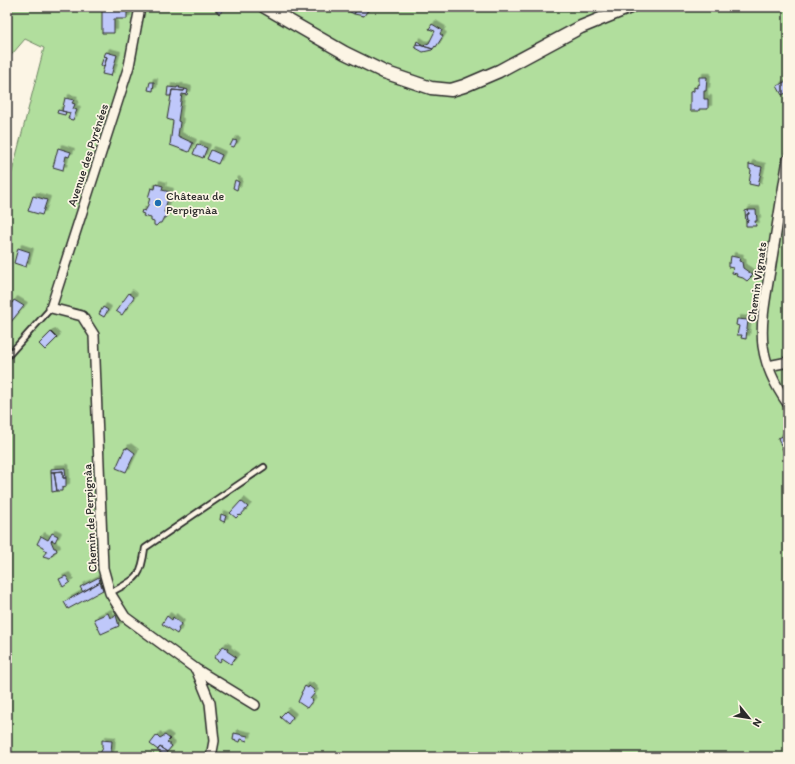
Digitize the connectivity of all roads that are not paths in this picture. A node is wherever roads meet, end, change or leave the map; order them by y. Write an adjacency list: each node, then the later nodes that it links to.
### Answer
1 (140, 7): 5 (street, Avenue des Pyrénées)
2 (265, 7): 3 (street)
3 (630, 7)
4 (788, 159): 8 (street, Chemin Vignats)
5 (51, 308): 6 (lane); 11 (street, Chemin de Perpignàa)
6 (7, 357)
7 (788, 362): 8 (street)
8 (768, 366): 9 (street, Chemin Vignats)
9 (788, 404)
10 (264, 467): 11 (lane)
11 (110, 593): 12 (street, Chemin de Perpignàa)
12 (196, 669): 13 (street, Chemin de Perpignàa); 14 (street)
13 (255, 705)
14 (211, 757)

